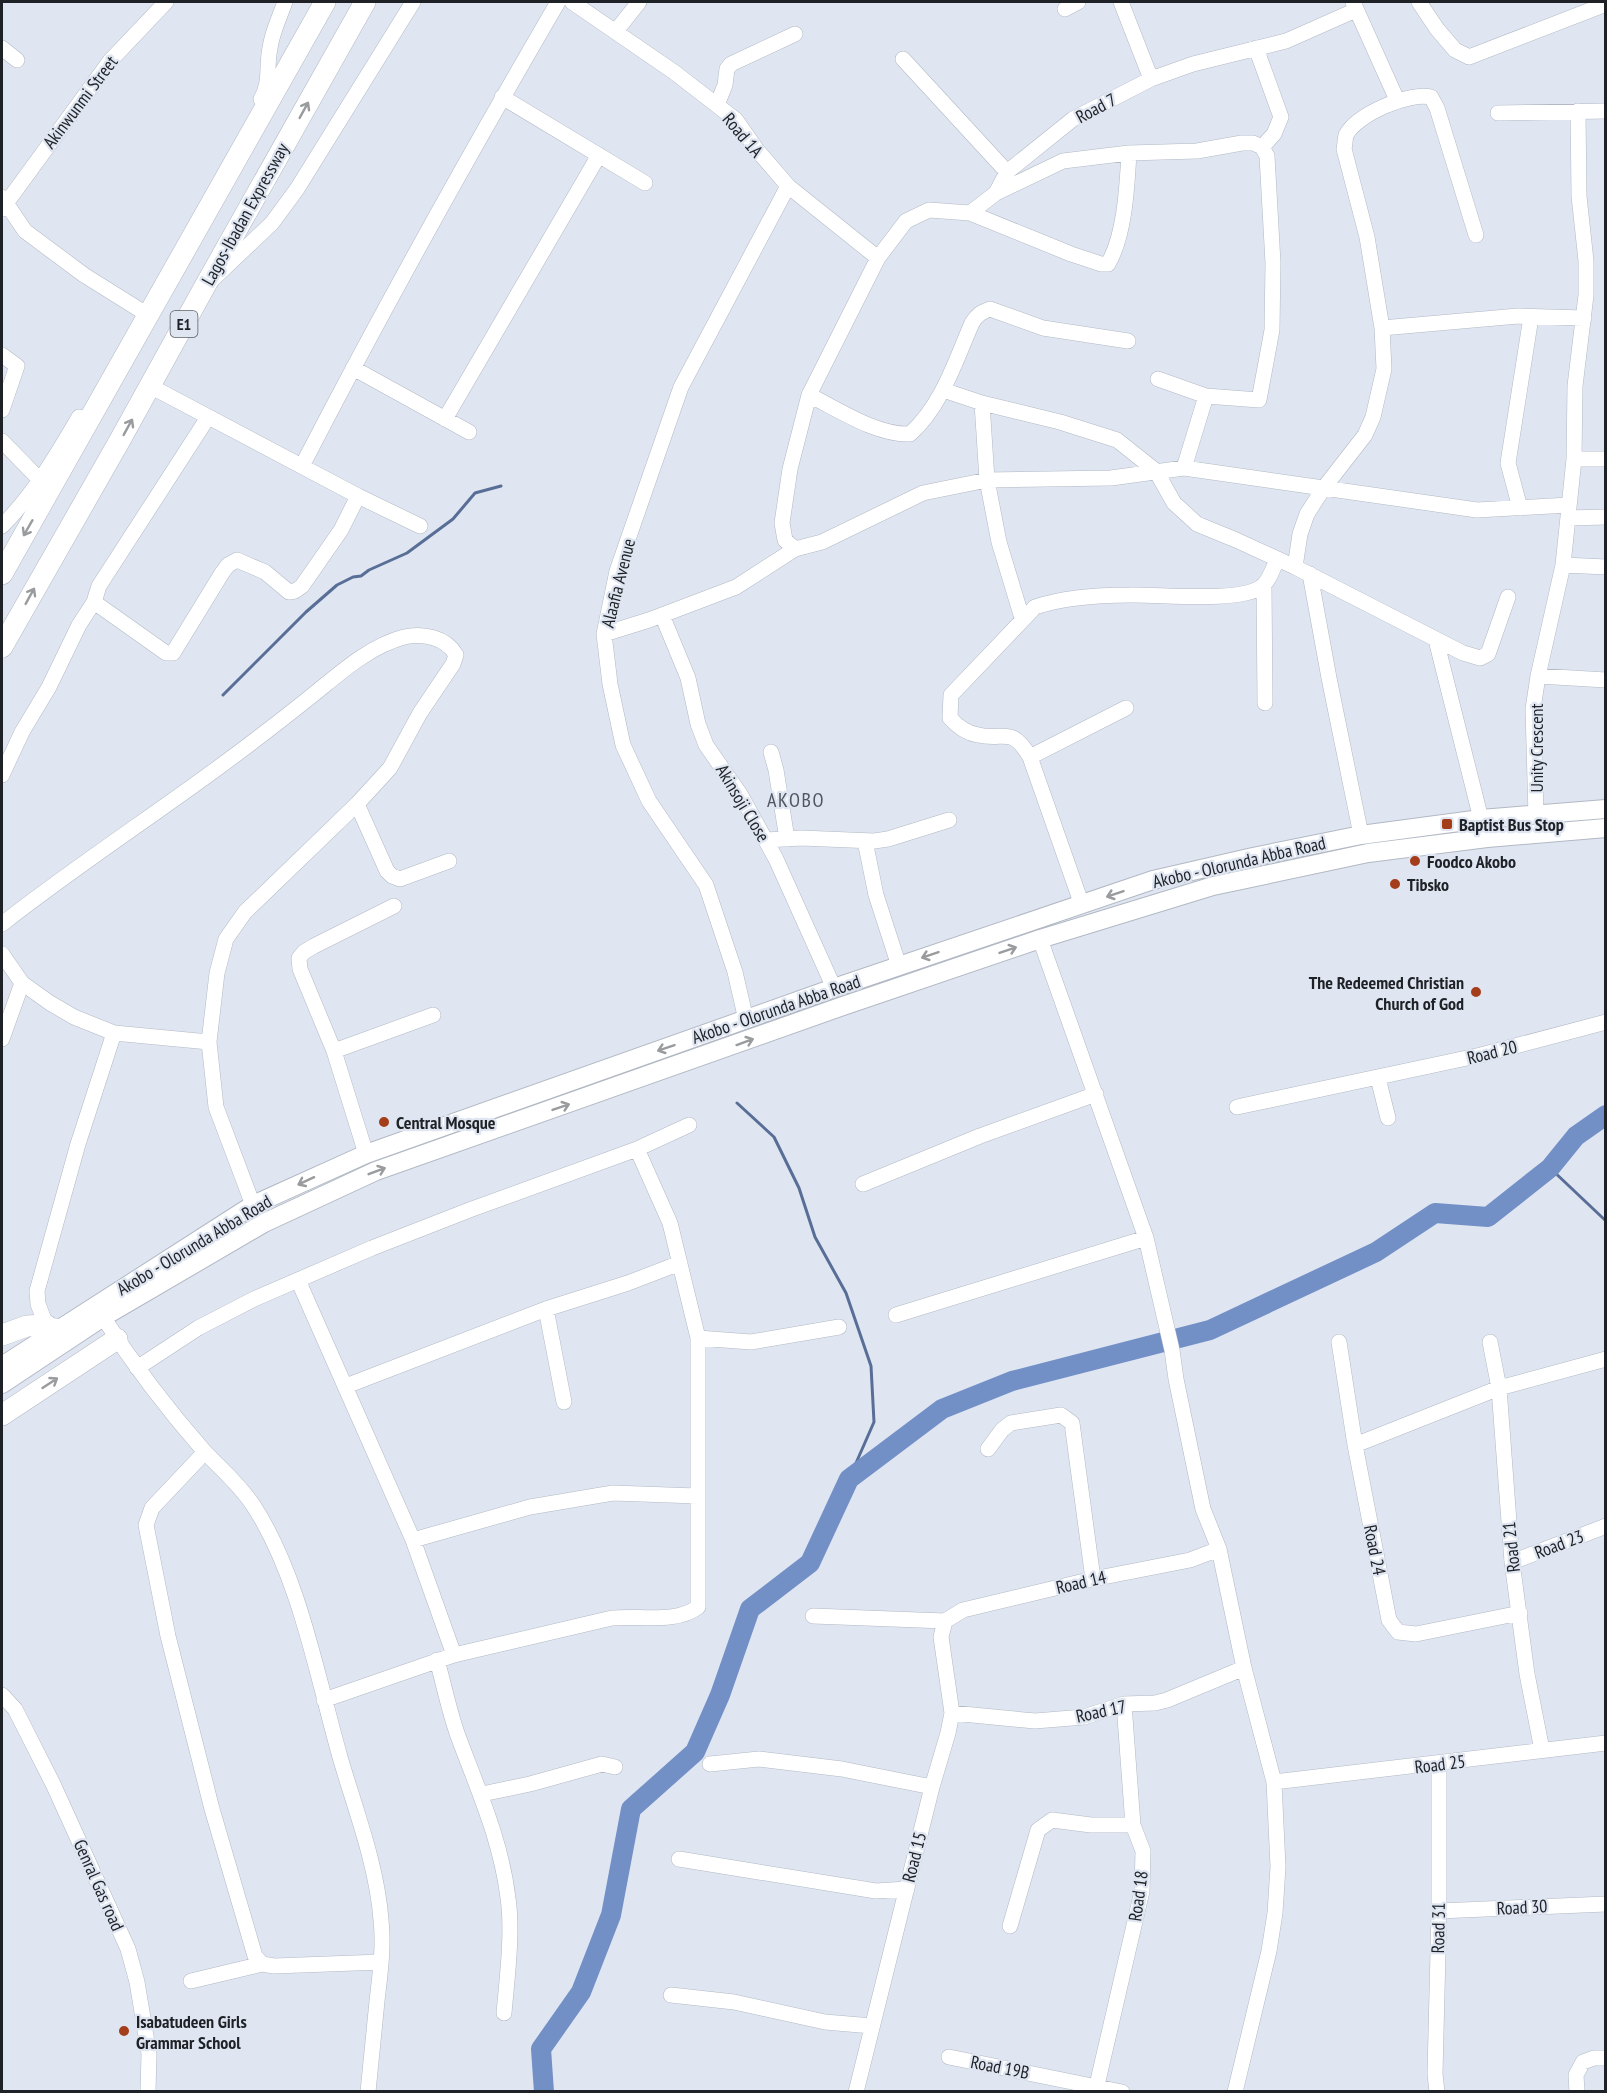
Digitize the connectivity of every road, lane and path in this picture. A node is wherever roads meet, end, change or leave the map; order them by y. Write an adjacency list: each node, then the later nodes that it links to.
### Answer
1 (166, 2): 33 (street, Akinwunmi Street)
2 (285, 2): 38 (street)
3 (325, 2): 75 (highway, Lagos-Ibadan Expressway / E1, one-way to 75)
4 (365, 2): 37 (highway, Lagos-Ibadan Expressway / E1, one-way to 4)
5 (412, 2): 37 (street)
6 (558, 2): 20 (street)
7 (572, 2): 13 (street, Road 1A)
8 (639, 2): 13 (street)
9 (1121, 2): 19 (street)
10 (1419, 2): 11 (street)
11 (1605, 4)
12 (1354, 6): 16 (street, Road 7); 21 (street)
13 (616, 31): 22 (street, Road 1A)
14 (795, 34): 22 (street)
15 (2, 48): 18 (street)
16 (1257, 48): 19 (street, Road 7); 26 (street)
17 (903, 59): 29 (street)
18 (17, 60)
19 (1151, 79): 29 (street, Road 7)
20 (502, 97): 28 (street); 44 (street)
21 (1397, 100): 35 (street); 41 (street)
22 (717, 105): 31 (street, Road 1A)
23 (1578, 111): 24 (street); 25 (street); 40 (street)
24 (1605, 111)
25 (1498, 113)
26 (1262, 147): 27 (street); 49 (street)
27 (1129, 153): 32 (street); 34 (street)
28 (599, 155): 30 (street); 53 (street)
29 (1007, 172): 32 (street, Road 7)
30 (645, 183)
31 (788, 186): 36 (street, Road 1A); 82 (street, Alaafia Avenue)
32 (996, 193): 34 (street, Road 7)
33 (3, 203): 38 (street)
34 (970, 213): 36 (street)
35 (1476, 235)
36 (878, 258): 48 (street)
37 (205, 286): 46 (highway, Lagos-Ibadan Expressway / E1)
38 (140, 310): 61 (street)
39 (1531, 316): 40 (street); 41 (street); 65 (street)
40 (1584, 318): 56 (street)
41 (1382, 328): 63 (street)
42 (1128, 341): 47 (street)
43 (2, 355): 51 (street)
44 (353, 368): 53 (street); 58 (street)
45 (1158, 379): 49 (street)
46 (150, 386): 52 (street); 84 (highway, Lagos-Ibadan Expressway / E1, one-way to 46)
47 (943, 390): 48 (street); 50 (street)
48 (809, 395): 70 (street)
49 (1206, 396): 59 (street)
50 (982, 403): 60 (street); 62 (street)
51 (2, 410)
52 (209, 418): 58 (street); 79 (street)
53 (445, 419): 54 (street)
54 (469, 432)
55 (2, 441): 61 (street)
56 (1574, 459): 57 (street); 66 (street)
57 (1605, 459)
58 (302, 466): 64 (street)
59 (1184, 468): 60 (street); 63 (street)
60 (1156, 471): 62 (street); 71 (street)
61 (40, 480): 68 (street)
62 (987, 480): 70 (street); 81 (street)
63 (1323, 489): 65 (street); 73 (street)
64 (358, 496): 69 (street); 79 (street)
65 (1520, 508): 66 (street)
66 (1569, 512): 67 (street); 72 (street)
67 (1605, 517)
68 (2, 526)
69 (420, 526)
70 (795, 549): 80 (street)
71 (1277, 560): 73 (street); 77 (street)
72 (1563, 565): 74 (street); 85 (street)
73 (1295, 567): 76 (street)
74 (1605, 567)
75 (2, 574)
76 (1310, 574): 83 (street); 99 (street)
77 (1264, 586): 81 (street); 87 (street)
78 (1508, 597): 83 (street)
79 (94, 602): 91 (street)
80 (662, 615): 82 (street); 101 (street, Akinsoji Close)
81 (1022, 618): 90 (street)
82 (604, 634): 116 (street, Alaafia Avenue)
83 (1436, 640): 95 (street)
84 (2, 647)
85 (1538, 676): 86 (street, Unity Crescent); 94 (street, Unity Crescent)
86 (1605, 680)
87 (1265, 703)
88 (1126, 708): 90 (street)
89 (771, 752): 100 (street)
90 (1030, 757): 105 (street)
91 (2, 775)
92 (357, 804): 104 (street); 107 (street); 120 (street)
93 (1605, 809): 94 (main road, Akobo - Olorunda Abba Road)
94 (1536, 816): 95 (main road, Akobo - Olorunda Abba Road)
95 (1481, 819): 98 (main road, Akobo - Olorunda Abba Road)
96 (949, 820): 102 (street)
97 (1605, 828): 103 (main road, Akobo - Olorunda Abba Road)
98 (1401, 830): 99 (main road, Akobo - Olorunda Abba Road); 103 (main road)
99 (1361, 835): 105 (main road, Akobo - Olorunda Abba Road, one-way to 105)
100 (787, 839): 101 (street); 102 (street)
101 (766, 840): 113 (street, Akinsoji Close)
102 (865, 841): 110 (street)
103 (1404, 849): 108 (main road, Akobo - Olorunda Abba Road)
104 (450, 861)
105 (1082, 905): 110 (main road, Akobo - Olorunda Abba Road, one-way to 110)
106 (394, 906): 121 (street)
107 (2, 924)
108 (1040, 939): 114 (main road, Akobo - Olorunda Abba Road, one-way to 108); 123 (street)
109 (2, 954): 112 (street)
110 (899, 966): 111 (main road, Akobo - Olorunda Abba Road)
111 (856, 981): 113 (main road, Akobo - Olorunda Abba Road); 114 (main road)
112 (22, 982): 118 (street); 119 (street)
113 (834, 988): 116 (main road, Akobo - Olorunda Abba Road)
114 (863, 1000): 130 (main road, Akobo - Olorunda Abba Road, one-way to 114)
115 (433, 1015): 121 (street)
116 (746, 1020): 128 (main road, Akobo - Olorunda Abba Road, one-way to 128)
117 (1605, 1022): 122 (street, Road 20)
118 (114, 1032): 120 (street); 139 (street)
119 (2, 1039)
120 (209, 1042): 132 (street)
121 (334, 1051): 128 (street)
122 (1378, 1077): 124 (street, Road 20); 125 (street)
123 (1096, 1094): 131 (street); 133 (street)
124 (1237, 1107)
125 (1388, 1118)
126 (689, 1125): 127 (street)
127 (637, 1149): 134 (street); 135 (street)
128 (366, 1154): 129 (main road, Akobo - Olorunda Abba Road)
129 (343, 1164): 130 (main road); 132 (main road, Akobo - Olorunda Abba Road, one-way to 132)
130 (351, 1182): 138 (main road, Akobo - Olorunda Abba Road)
131 (863, 1184)
132 (253, 1205): 139 (main road, Akobo - Olorunda Abba Road)
133 (1146, 1238): 137 (street); 160 (street)
134 (680, 1263): 136 (street); 142 (street)
135 (298, 1280): 148 (street); 150 (street)
136 (546, 1309): 150 (street); 152 (street)
137 (896, 1314)
138 (103, 1317): 143 (street); 149 (main road, Akobo - Olorunda Abba Road)
139 (55, 1326): 141 (highway); 147 (main road, Akobo - Olorunda Abba Road)
140 (839, 1327): 142 (street)
141 (2, 1335)
142 (699, 1338): 157 (street)
143 (117, 1339): 148 (street); 153 (highway, one-way to 143)
144 (1339, 1342): 154 (street, Road 24)
145 (1490, 1342): 151 (street, Road 21)
146 (1605, 1359): 151 (street)
147 (2, 1366)
148 (137, 1368): 156 (street)
149 (2, 1384)
150 (346, 1386): 159 (street)
151 (1499, 1388): 154 (street); 161 (street, Road 21)
152 (564, 1402)
153 (2, 1415)
154 (1355, 1445): 163 (street, Road 24)
155 (988, 1449): 162 (street)
156 (205, 1452): 170 (street); 188 (street)
157 (697, 1496): 159 (street); 166 (street)
158 (1605, 1526): 161 (street, Road 23)
159 (413, 1540): 166 (street)
160 (1219, 1549): 162 (street, Road 14); 168 (street)
161 (1512, 1562): 163 (street, Road 21)
162 (1093, 1579): 165 (street, Road 14)
163 (1520, 1613): 174 (street, Road 21)
164 (813, 1616): 165 (street)
165 (945, 1621): 172 (street, Road 15)
166 (454, 1655): 167 (street)
167 (437, 1660): 170 (street); 180 (street)
168 (1244, 1668): 171 (street, Road 17); 178 (street)
169 (2, 1695): 196 (street, Genral Gas road)
170 (324, 1700): 187 (street)
171 (1124, 1704): 172 (street, Road 17); 181 (street, Road 18)
172 (952, 1713): 179 (street, Road 15)
173 (1605, 1743): 174 (street, Road 25)
174 (1542, 1750): 176 (street, Road 25)
175 (710, 1764): 179 (street)
176 (1439, 1764): 178 (street, Road 25); 185 (street, Road 31)
177 (615, 1767): 180 (street)
178 (1274, 1782): 200 (street)
179 (932, 1787): 183 (street, Road 15)
180 (482, 1794): 191 (street)
181 (1133, 1825): 186 (street); 195 (street, Road 18)
182 (679, 1859): 183 (street)
183 (907, 1889): 192 (street, Road 15)
184 (1605, 1904): 185 (street, Road 30)
185 (1439, 1911): 201 (street, Road 31)
186 (1010, 1926)
187 (381, 1962): 188 (street); 197 (street)
188 (262, 1964): 189 (street)
189 (191, 1981)
190 (671, 1995): 192 (street)
191 (504, 2013)
192 (872, 2025): 198 (street, Road 15)
193 (949, 2057): 195 (street, Road 19B)
194 (1605, 2058): 202 (street)
195 (1097, 2085): 199 (street, Road 19B)
196 (148, 2091)
197 (368, 2091)
198 (856, 2091)
199 (1122, 2091)
200 (1235, 2091)
201 (1437, 2091)
202 (1577, 2091)

